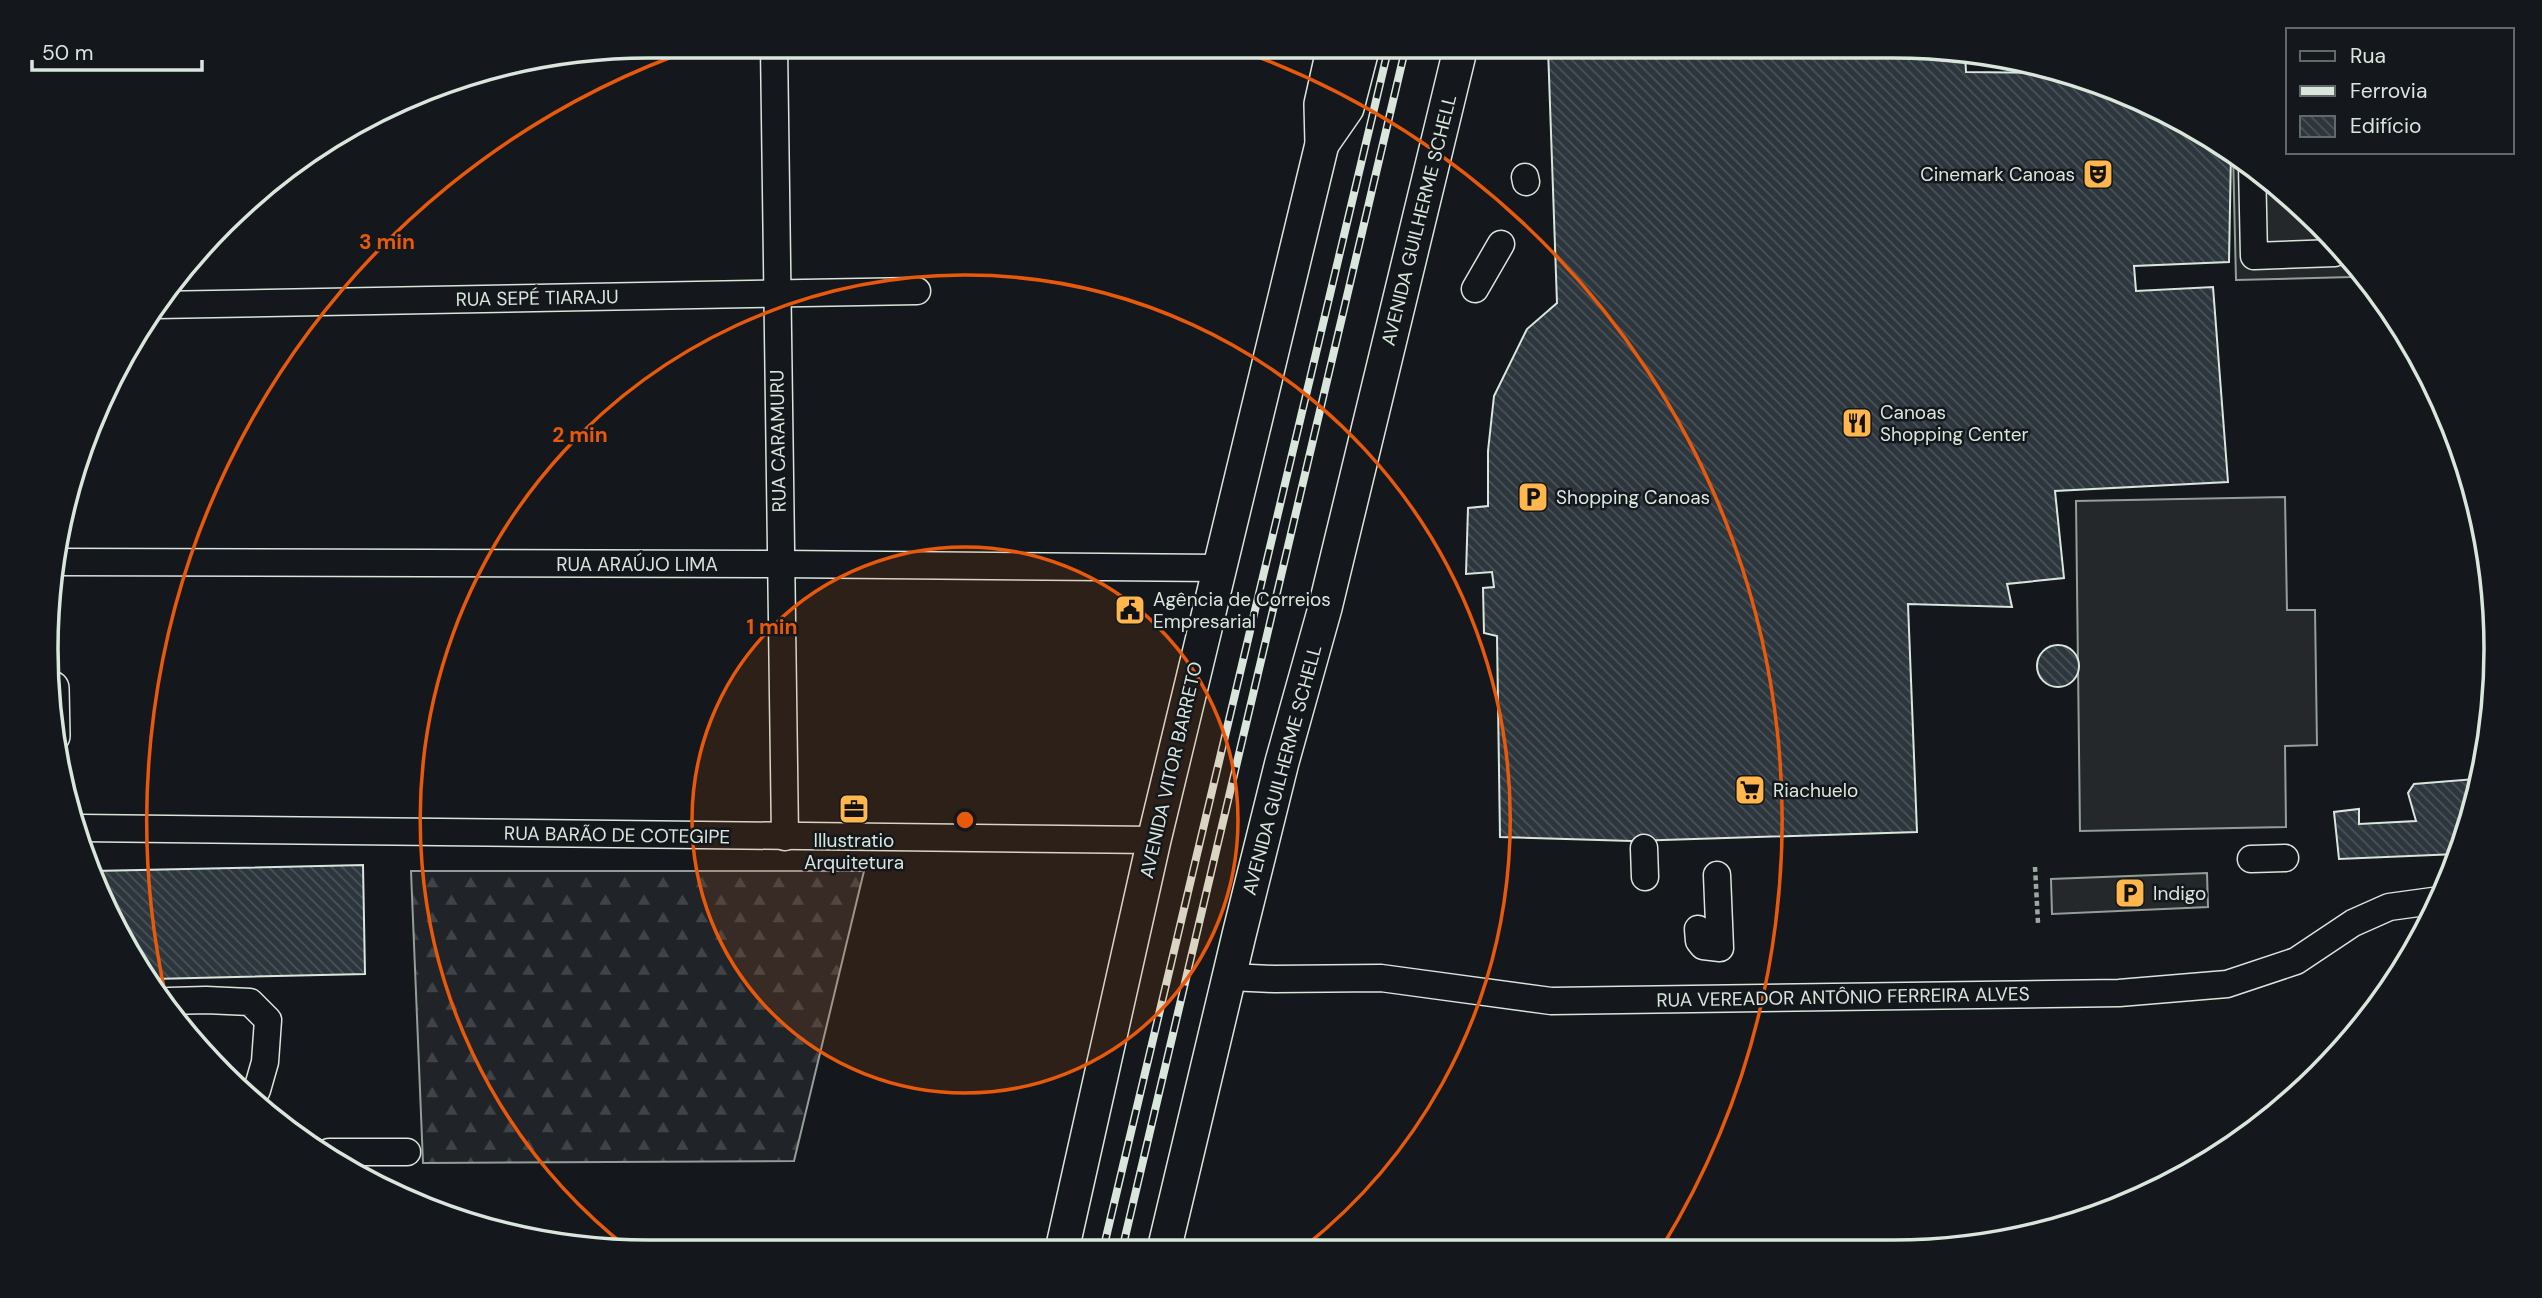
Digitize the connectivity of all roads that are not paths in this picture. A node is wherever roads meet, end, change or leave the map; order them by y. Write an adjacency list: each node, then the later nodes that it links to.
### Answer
1 (774, 58): 11 (street, RUA CARAMURU)
2 (1331, 58): 5 (main road, AVENIDA VITOR BARRETO)
3 (1360, 58): 5 (main road)
4 (1458, 58): 26 (main road, AVENIDA GUILHERME SCHELL)
5 (1322, 144): 15 (main road, AVENIDA VITOR BARRETO)
6 (2252, 180): 8 (street)
7 (1502, 244): 9 (street)
8 (2332, 253)
9 (1475, 289)
10 (917, 291): 11 (street, RUA SEPÉ TIARAJU)
11 (777, 293): 12 (street, RUA SEPÉ TIARAJU); 14 (street, RUA CARAMURU)
12 (169, 305)
13 (65, 562): 14 (street, RUA ARAÚJO LIMA)
14 (780, 564): 15 (street, RUA ARAÚJO LIMA); 17 (street, RUA CARAMURU)
15 (1218, 568): 18 (main road, AVENIDA VITOR BARRETO)
16 (86, 828): 17 (street, RUA BARÃO DE COTEGIPE)
17 (785, 837): 18 (street, RUA BARÃO DE COTEGIPE)
18 (1154, 840): 31 (main road, AVENIDA VITOR BARRETO)
19 (1644, 848): 23 (street)
20 (2285, 858): 21 (street)
21 (2250, 859)
22 (1717, 875): 25 (street)
23 (1645, 877)
24 (2427, 902): 26 (street, RUA VEREADOR ANTÔNIO FERREIRA ALVES)
25 (1699, 929)
26 (1229, 977): 32 (main road, AVENIDA GUILHERME SCHELL)
27 (174, 1001): 28 (street)
28 (255, 1090)
29 (339, 1152): 30 (street)
30 (407, 1152)
31 (1064, 1240)
32 (1166, 1240)

